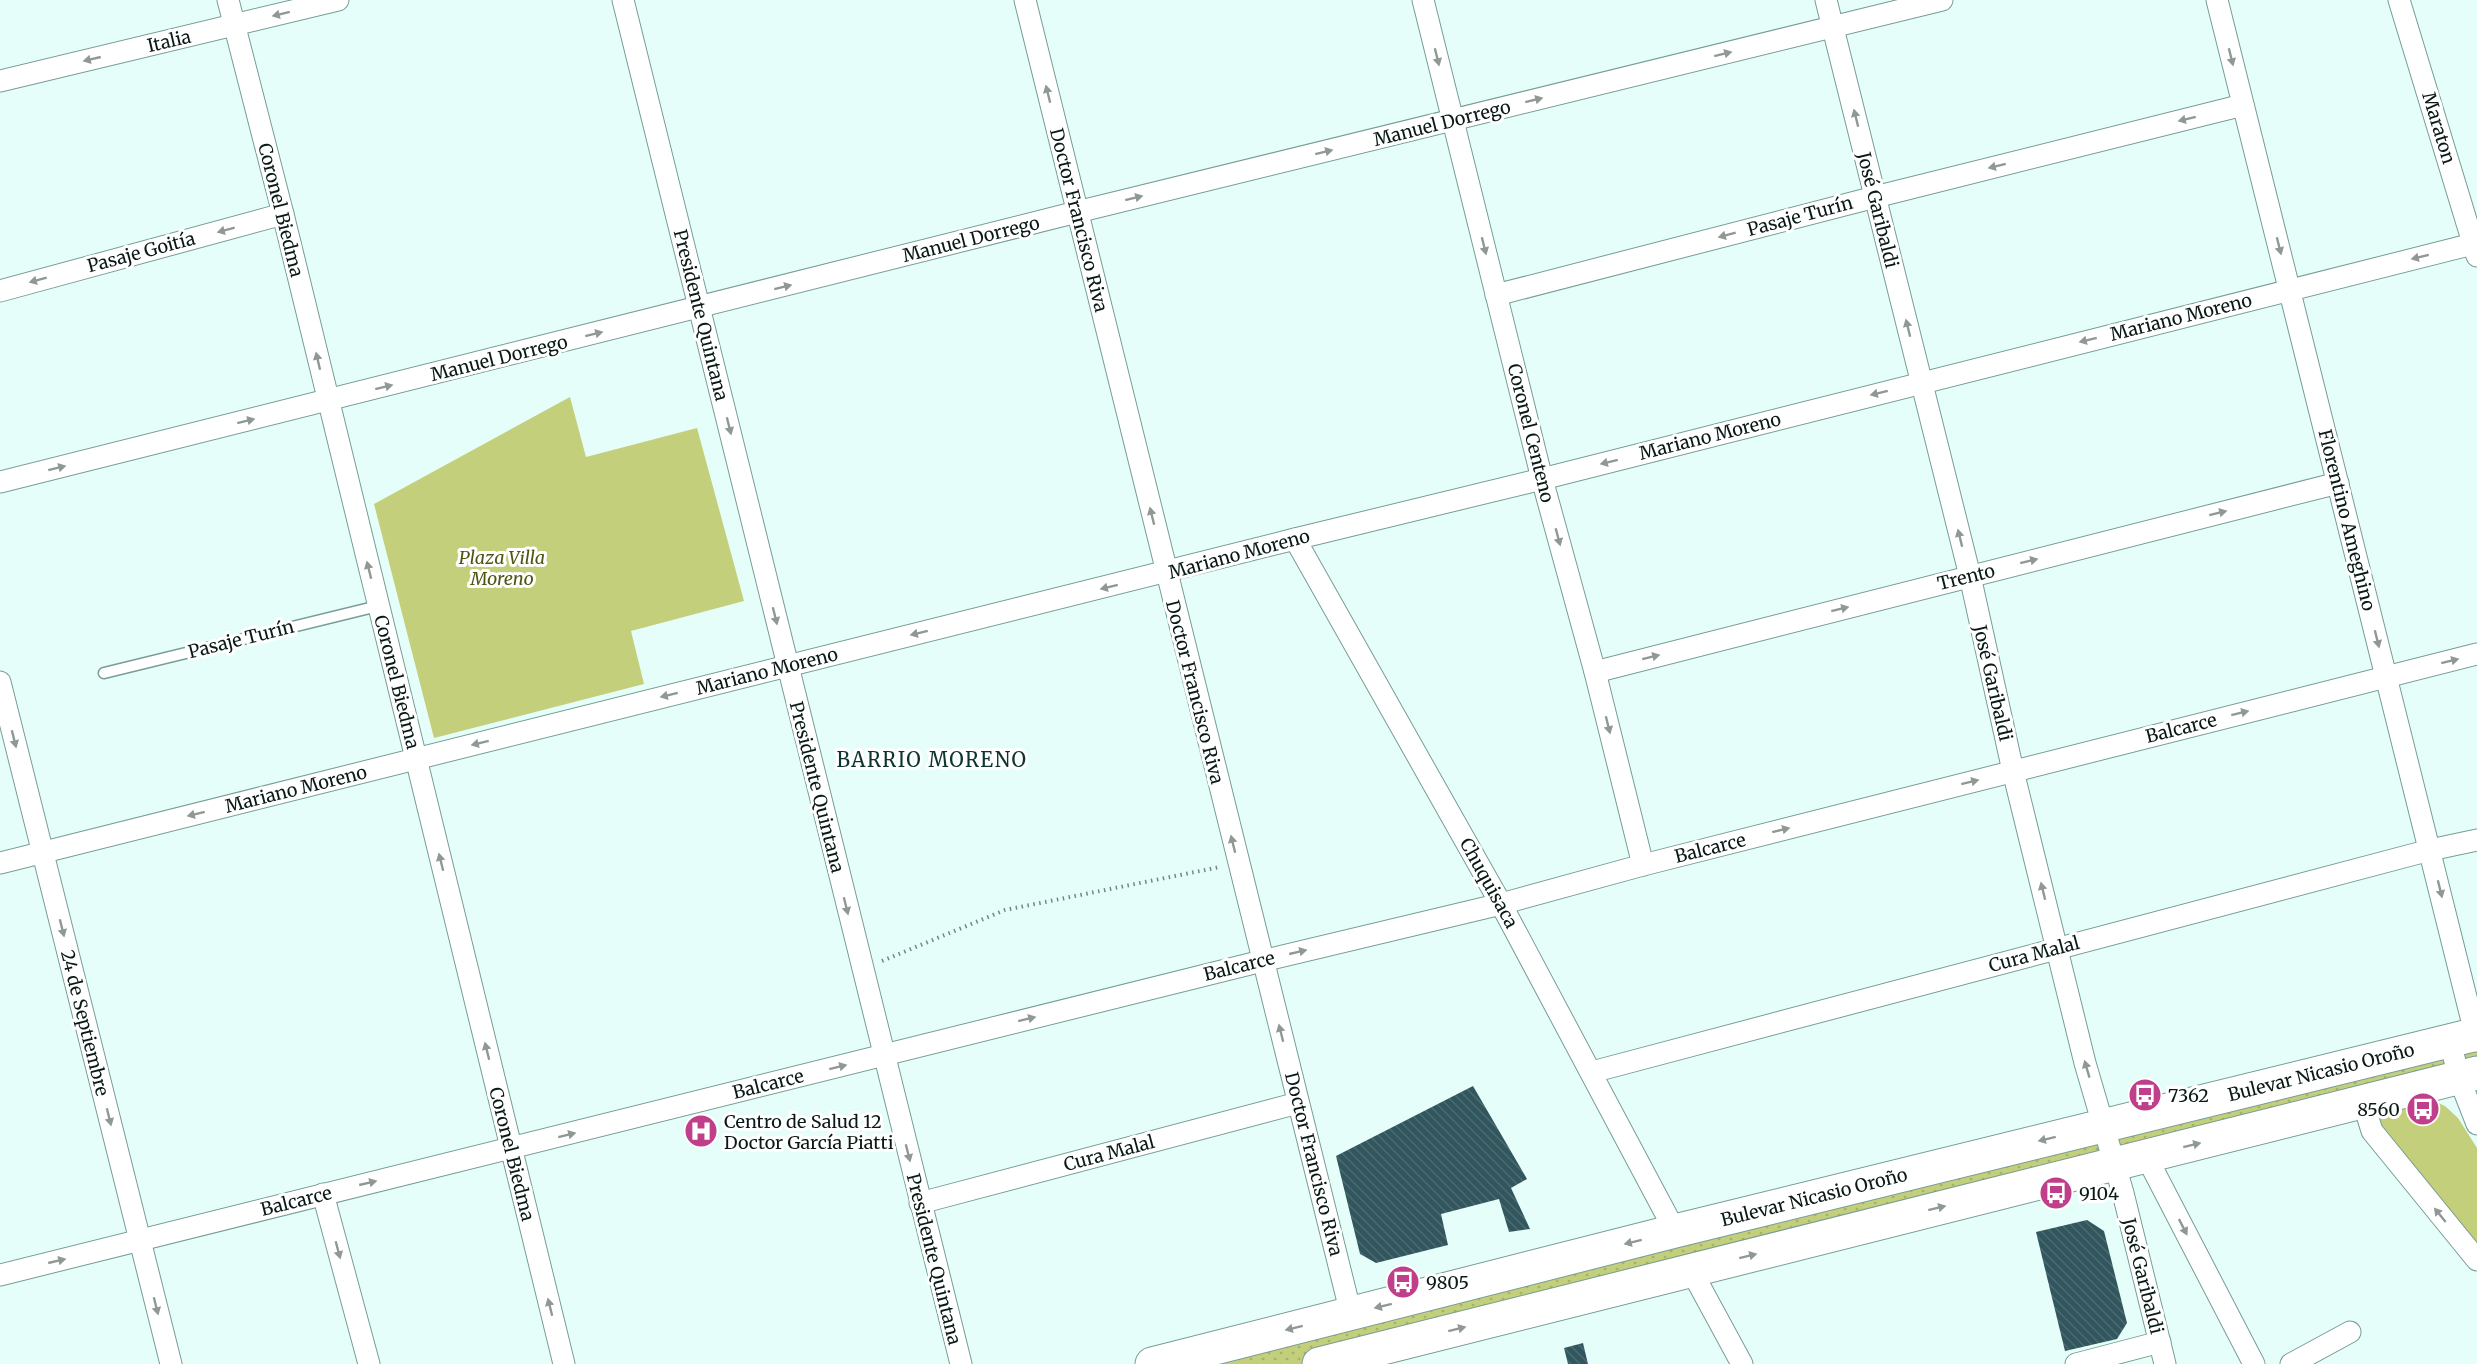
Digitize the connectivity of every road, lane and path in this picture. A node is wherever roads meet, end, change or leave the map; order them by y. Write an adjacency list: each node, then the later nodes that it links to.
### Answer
1 (228, 0): 10 (street, Coronel Biedma)
2 (338, 0): 10 (street, Italia, one-way to 10)
3 (623, 0): 22 (street, Presidente Quintana)
4 (1025, 0): 16 (street, Doctor Francisco Riva, one-way to 4)
5 (1423, 0): 14 (street, Coronel Centeno, one-way to 14)
6 (1826, 0): 11 (street, José Garibaldi)
7 (1942, 0): 11 (street, Manuel Dorrego)
8 (2217, 0): 13 (street, Florentino Ameghino, one-way to 13)
9 (2399, 0): 18 (street, Maraton)
10 (234, 26): 12 (street, Italia, one-way to 12); 17 (street, Coronel Biedma)
11 (1833, 27): 14 (street, Manuel Dorrego, one-way to 11); 15 (street, José Garibaldi, one-way to 11)
12 (0, 81)
13 (2243, 105): 15 (street, Pasaje Turín, one-way to 15); 19 (street, Florentino Ameghino, one-way to 19)
14 (1453, 120): 16 (street, Manuel Dorrego, one-way to 14); 21 (street, Coronel Centeno, one-way to 21)
15 (1875, 197): 21 (street, Pasaje Turín, one-way to 21); 23 (street, José Garibaldi, one-way to 15)
16 (1077, 212): 22 (street, Manuel Dorrego, one-way to 16); 29 (street, Doctor Francisco Riva, one-way to 16)
17 (283, 214): 20 (street, Pasaje Goitía, one-way to 20); 24 (street, Coronel Biedma, one-way to 17)
18 (2476, 248): 19 (street, Mariano Moreno, one-way to 19)
19 (2289, 290): 23 (street, Mariano Moreno, one-way to 23); 27 (street, Florentino Ameghino)
20 (0, 291)
21 (1496, 295): 25 (street, Coronel Centeno)
22 (700, 308): 24 (street, Manuel Dorrego, one-way to 22); 33 (street, Presidente Quintana, one-way to 33)
23 (1921, 382): 25 (street, Mariano Moreno, one-way to 25); 30 (street, José Garibaldi, one-way to 23)
24 (327, 401): 26 (street, Manuel Dorrego, one-way to 24); 31 (street, Coronel Biedma, one-way to 24)
25 (1542, 479): 28 (street, Mariano Moreno); 34 (street, Coronel Centeno, one-way to 34)
26 (0, 482)
27 (2338, 483): 30 (street, Trento, one-way to 27); 36 (street, Florentino Ameghino, one-way to 36)
28 (1295, 539): 29 (street, Mariano Moreno); 46 (street, Chuquisaca)
29 (1166, 573): 33 (street, Mariano Moreno, one-way to 33); 44 (street, Doctor Francisco Riva, one-way to 29)
30 (1970, 576): 34 (street, Trento, one-way to 30); 39 (street, José Garibaldi)
31 (378, 606): 35 (lane, Pasaje Turín); 38 (street, Coronel Biedma)
32 (2477, 654): 36 (street, Balcarce, one-way to 32)
33 (787, 666): 38 (street, Mariano Moreno, one-way to 38); 49 (street, Presidente Quintana, one-way to 49)
34 (1595, 672): 45 (street, Coronel Centeno, one-way to 45)
35 (104, 673)
36 (2386, 676): 39 (street, Balcarce, one-way to 36); 41 (street, Florentino Ameghino)
37 (0, 682): 42 (street, 24 de Septiembre, one-way to 42)
38 (416, 759): 42 (street, Mariano Moreno, one-way to 42); 58 (street, Coronel Biedma, one-way to 38)
39 (2013, 771): 45 (street, Balcarce, one-way to 39); 47 (street, José Garibaldi, one-way to 39)
40 (2477, 840): 41 (street, Cura Malal)
41 (2430, 850): 47 (street, Cura Malal); 50 (street, Florentino Ameghino, one-way to 50)
42 (43, 852): 43 (street, Mariano Moreno); 64 (street, 24 de Septiembre, one-way to 64)
43 (0, 863)
44 (1238, 863): 48 (street, Doctor Francisco Riva); 49 (path)
45 (1643, 865): 46 (street, Balcarce)
46 (1501, 904): 48 (street, Balcarce, one-way to 46); 52 (street, Chuquisaca)
47 (2057, 948): 52 (street, Cura Malal); 57 (street, José Garibaldi, one-way to 47)
48 (1262, 960): 51 (street, Balcarce, one-way to 48); 55 (street, Doctor Francisco Riva, one-way to 48)
49 (862, 970): 51 (street, Presidente Quintana)
50 (2470, 1038): 53 (street, Florentino Ameghino); 57 (main road, Bulevar Nicasio Oroño)
51 (883, 1055): 58 (street, Balcarce, one-way to 51); 62 (street, Presidente Quintana, one-way to 62)
52 (1592, 1072): 63 (street, Chuquisaca)
53 (2468, 1076): 54 (main road); 56 (street, Florentino Ameghino)
54 (2363, 1102): 59 (main road, one-way to 54); 65 (street, one-way to 54)
55 (1298, 1103): 62 (street, Cura Malal); 68 (street, Doctor Francisco Riva)
56 (2477, 1124)
57 (2103, 1125): 60 (street, José Garibaldi); 63 (main road, Bulevar Nicasio Oroño, one-way to 63)
58 (510, 1149): 61 (street, Balcarce, one-way to 58); 74 (street, Coronel Biedma, one-way to 58)
59 (2146, 1156): 60 (main road); 81 (street, one-way to 81)
60 (2115, 1164): 66 (main road, one-way to 60); 70 (street, José Garibaldi)
61 (323, 1194): 64 (street, Balcarce); 73 (street, one-way to 73)
62 (920, 1203): 75 (street, Presidente Quintana)
63 (1675, 1231): 68 (main road, Bulevar Nicasio Oroño, one-way to 68)
64 (140, 1242): 67 (street, Balcarce, one-way to 64); 72 (street, 24 de Septiembre, one-way to 72)
65 (2477, 1260)
66 (1691, 1270): 71 (main road, one-way to 66); 78 (street)
67 (0, 1275)
68 (1351, 1314): 76 (main road, Bulevar Nicasio Oroño, one-way to 76)
69 (2350, 1332): 82 (street)
70 (2160, 1342): 79 (street); 80 (street, José Garibaldi)
71 (1361, 1359): 77 (main road)
72 (171, 1364)
73 (369, 1364)
74 (564, 1364)
75 (961, 1364)
76 (1152, 1364)
77 (1319, 1364)
78 (1742, 1364)
79 (2076, 1364)
80 (2165, 1364)
81 (2254, 1364)
82 (2291, 1364)

